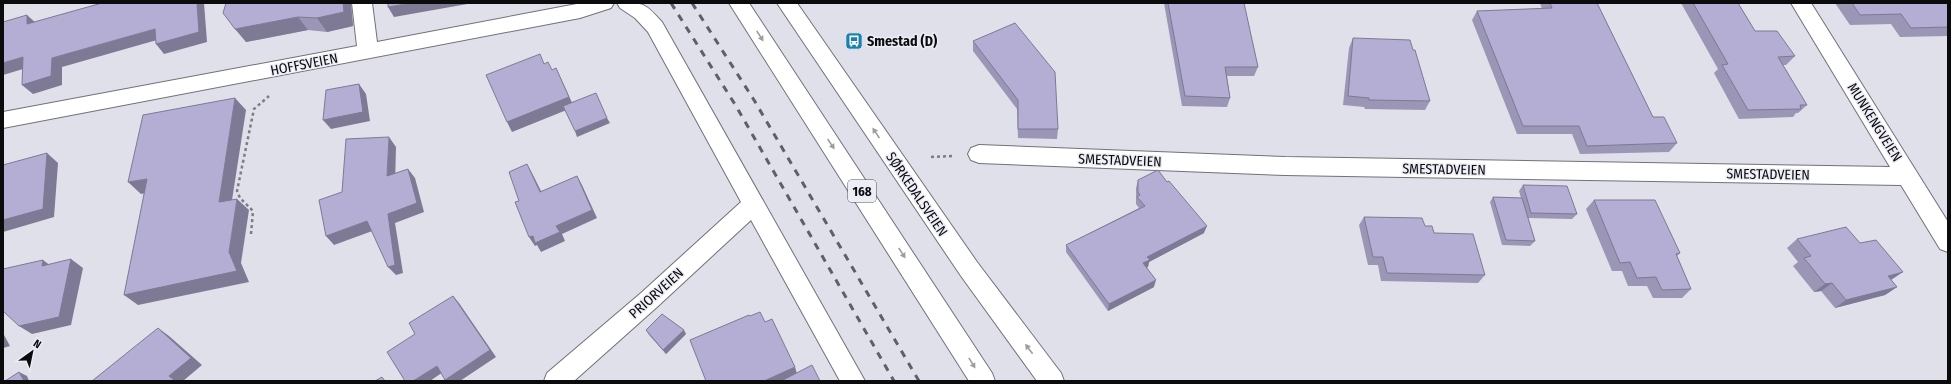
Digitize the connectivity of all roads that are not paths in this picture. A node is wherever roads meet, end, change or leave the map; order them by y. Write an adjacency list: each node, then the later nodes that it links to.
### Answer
1 (362, 3): 7 (street)
2 (604, 3): 7 (street, HOFFSVEIEN)
3 (627, 3): 11 (street)
4 (739, 3): 15 (street, 168, one-way to 15)
5 (787, 3): 16 (street, SØRKEDALSVEIEN, one-way to 5)
6 (1801, 3): 10 (street, MUNKENGVEIEN)
7 (366, 52): 8 (street, HOFFSVEIEN)
8 (3, 120)
9 (979, 154): 10 (street, SMESTADVEIEN)
10 (1908, 176): 12 (street, MUNKENGVEIEN)
11 (754, 204): 13 (street, PRIORVEIEN); 14 (street)
12 (1948, 242)
13 (556, 381)
14 (853, 381)
15 (984, 381)
16 (1052, 381)

